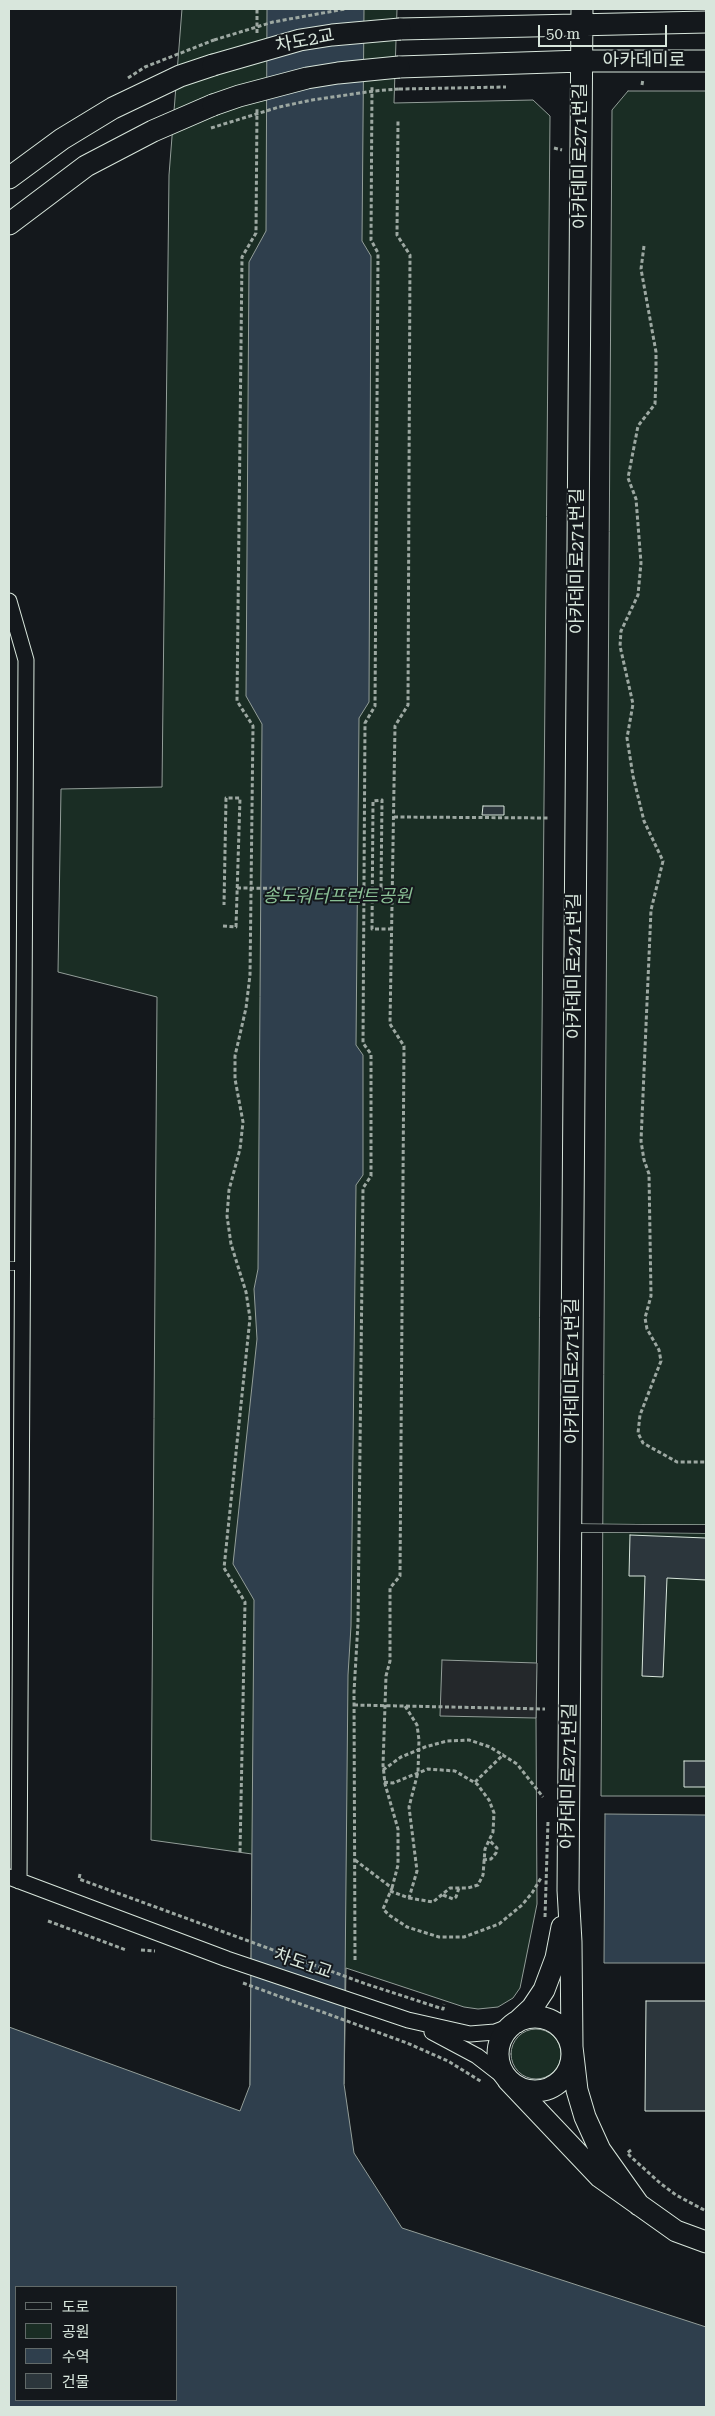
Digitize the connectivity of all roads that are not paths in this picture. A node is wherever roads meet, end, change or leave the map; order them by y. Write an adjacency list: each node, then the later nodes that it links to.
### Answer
1 (706, 22): 2 (street)
2 (582, 34): 3 (street, 아카데미로); 4 (street, 차도2교, bridge); 5 (street, 차도2교, bridge); 8 (street, 아카데미로271번길)
3 (706, 61)
4 (9, 178)
5 (9, 224)
6 (9, 602): 7 (street)
7 (16, 1266): 10 (street)
8 (572, 1528): 9 (lane); 11 (street, 아카데미로271번길)
9 (706, 1529)
10 (14, 1879): 12 (street, 차도1교)
11 (568, 1890): 13 (street); 14 (street)
12 (408, 2020): 13 (street); 15 (street)
13 (514, 2024): 14 (street); 15 (street)
14 (572, 2048): 15 (street); 16 (street)
15 (498, 2083): 16 (street)
16 (639, 2205): 17 (street)
17 (706, 2242)

